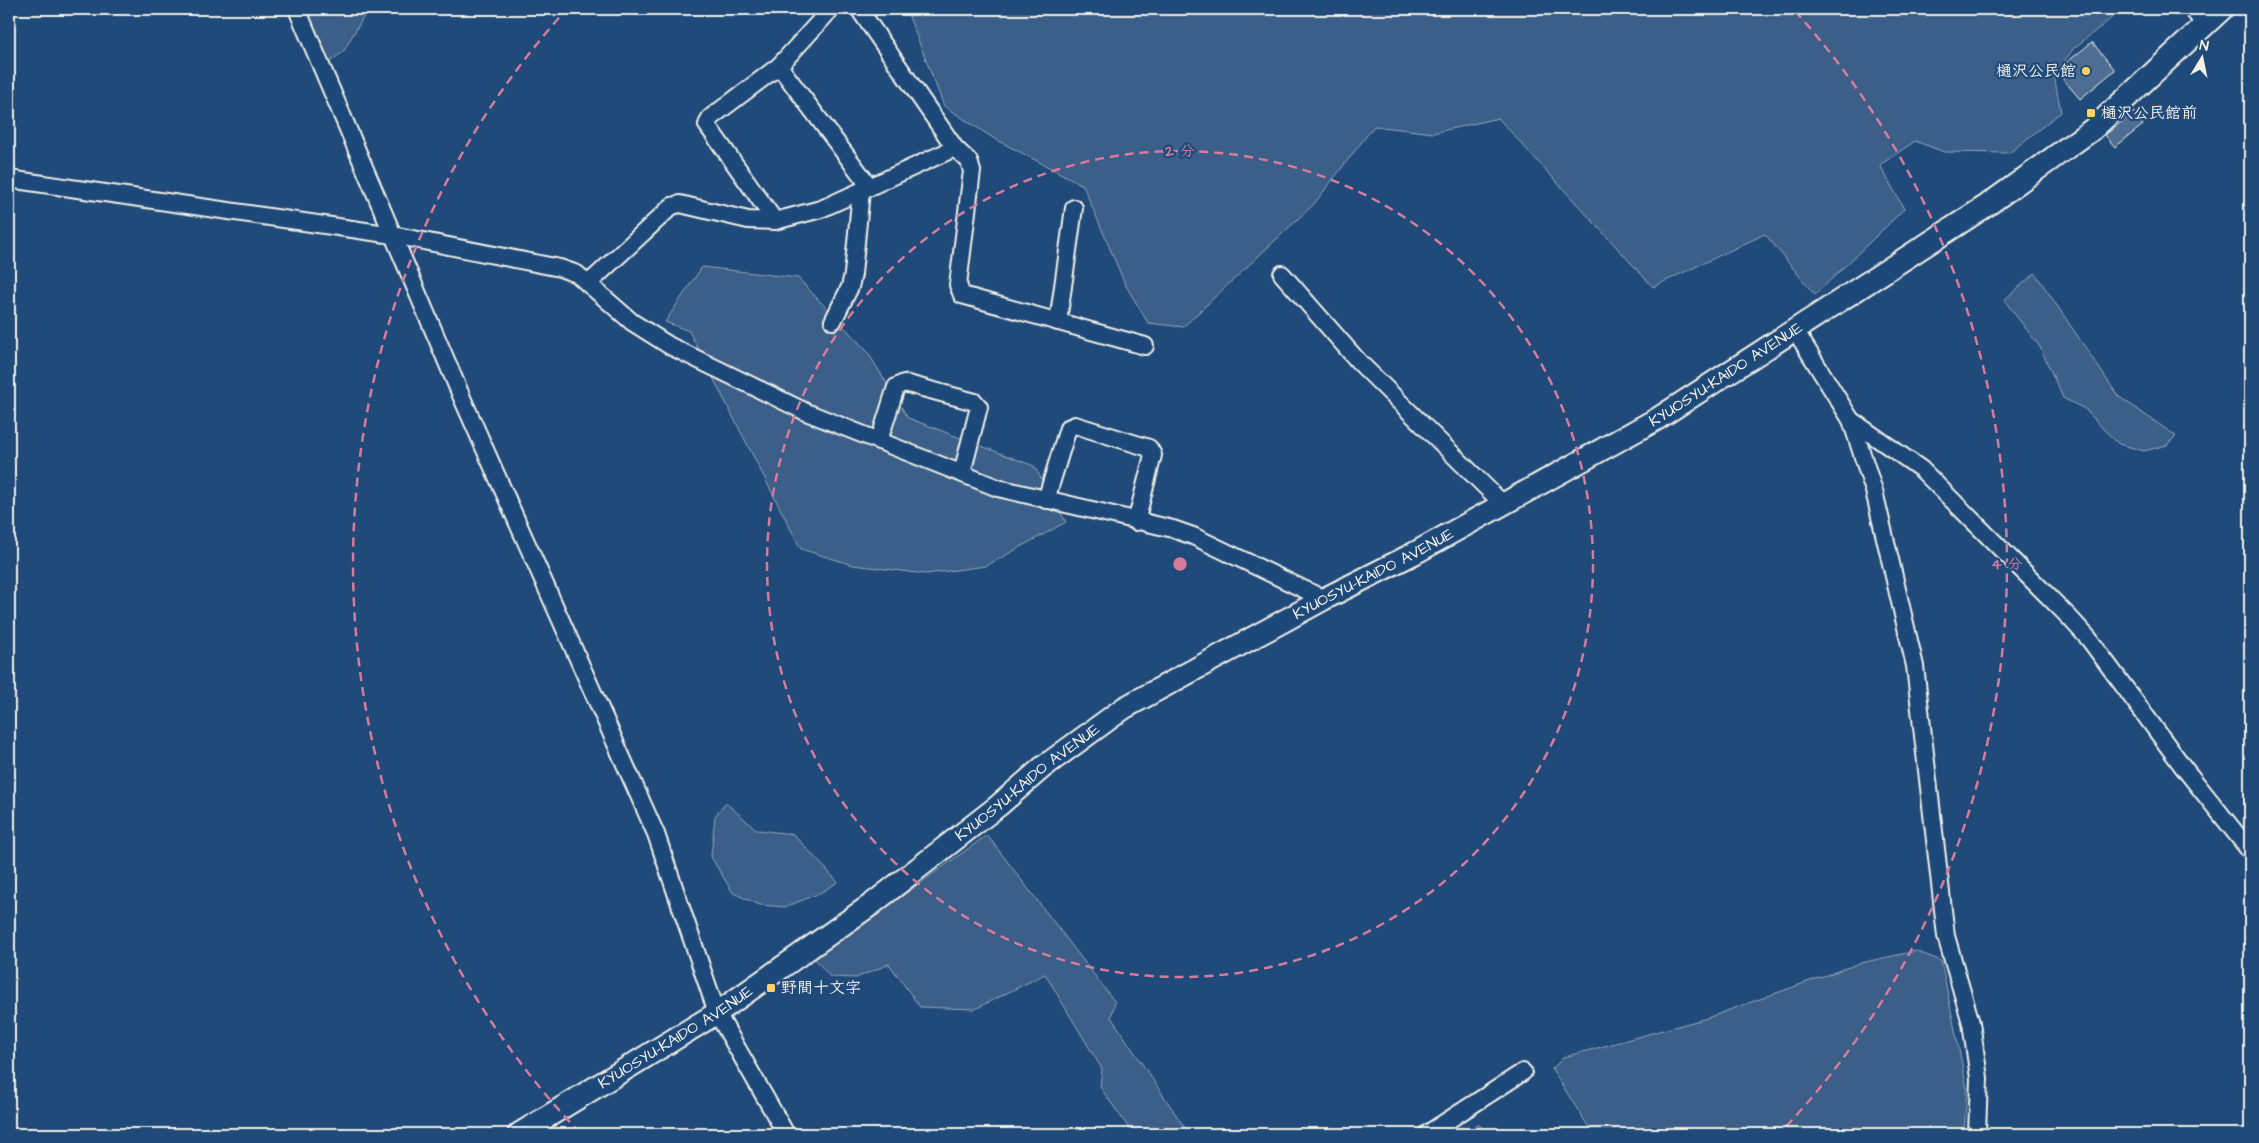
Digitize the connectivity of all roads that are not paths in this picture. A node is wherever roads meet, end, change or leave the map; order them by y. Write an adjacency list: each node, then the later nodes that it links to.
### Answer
1 (297, 9): 12 (street)
2 (831, 9): 6 (street)
3 (859, 9): 7 (street)
4 (2222, 9): 5 (main road, KYUOSYU-KAIDO AVENUE)
5 (2199, 17): 17 (main road, KYUOSYU-KAIDO AVENUE)
6 (779, 66): 9 (street); 11 (street)
7 (955, 148): 9 (street); 16 (street)
8 (9, 179): 12 (street)
9 (866, 189): 11 (street); 15 (street)
10 (1074, 208): 16 (street)
11 (775, 221): 14 (street)
12 (393, 235): 14 (street); 27 (street)
13 (1282, 274): 23 (street)
14 (588, 284): 20 (street)
15 (833, 321)
16 (1058, 322): 18 (street)
17 (1795, 330): 19 (street); 23 (main road, KYUOSYU-KAIDO AVENUE)
18 (1145, 346)
19 (1851, 420): 26 (street); 32 (street)
20 (879, 441): 21 (street); 21 (street)
21 (962, 473): 22 (street)
22 (1046, 500): 24 (street); 24 (street)
23 (1503, 504): 25 (main road, KYUOSYU-KAIDO AVENUE)
24 (1136, 522): 25 (street)
25 (1324, 598): 27 (main road, KYUOSYU-KAIDO AVENUE)
26 (2250, 851)
27 (717, 1013): 29 (main road, KYUOSYU-KAIDO AVENUE); 30 (street)
28 (1523, 1072): 31 (street)
29 (519, 1134)
30 (786, 1134)
31 (1427, 1134)
32 (1977, 1134)

